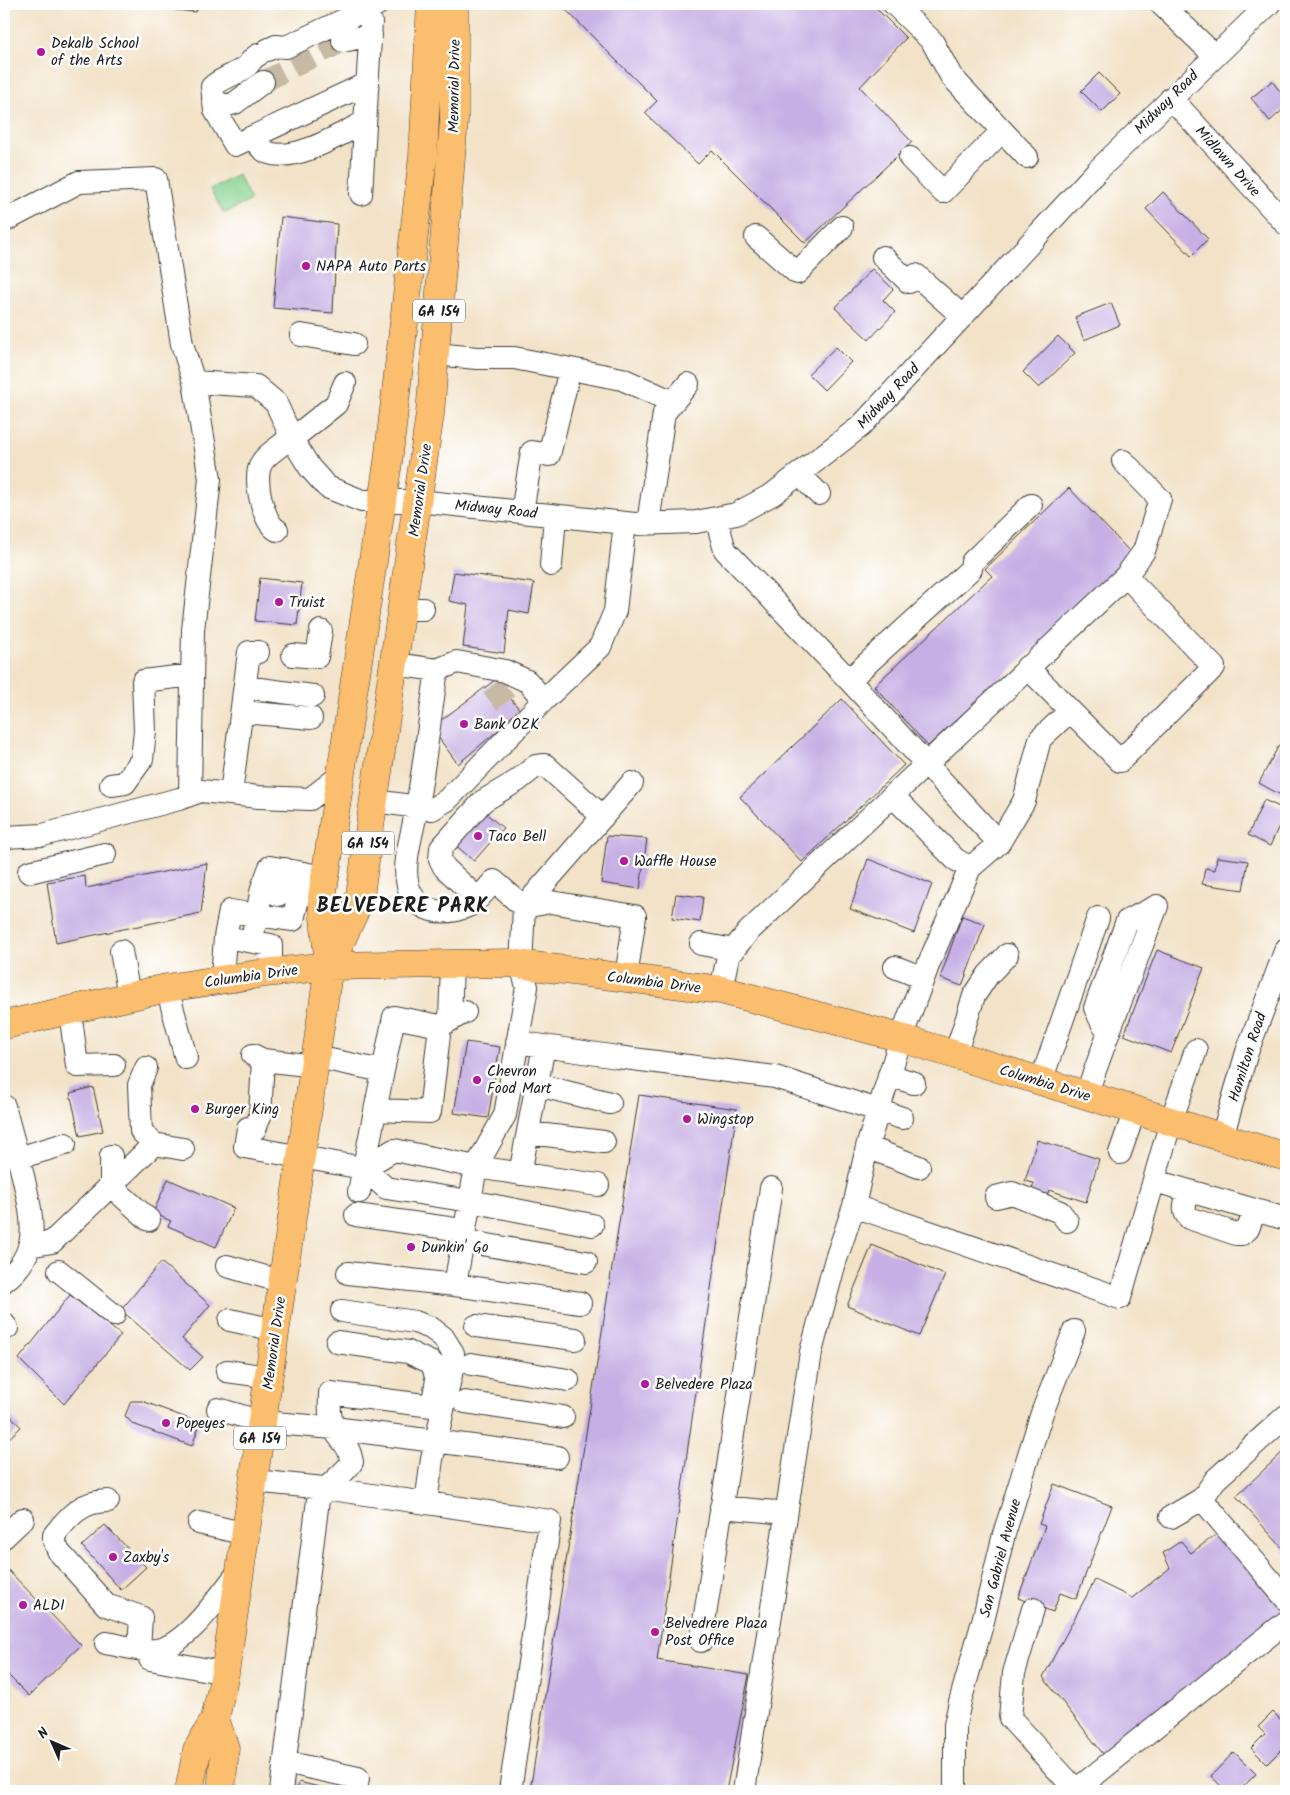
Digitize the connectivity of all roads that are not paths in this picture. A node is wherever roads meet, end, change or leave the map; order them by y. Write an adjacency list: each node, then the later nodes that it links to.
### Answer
1 (431, 4): 36 (main road, Memorial Drive / GA 154)
2 (454, 4): 26 (main road, Memorial Drive / GA 154)
3 (894, 4): 13 (street)
4 (1160, 4): 9 (street)
5 (1269, 4): 9 (street, Midway Road)
6 (372, 6): 7 (street); 14 (street)
7 (370, 35): 8 (street); 10 (street)
8 (343, 40)
9 (1214, 55): 11 (street, Midway Road)
10 (368, 83): 12 (street); 14 (street)
11 (1171, 98): 19 (street, Midlawn Drive); 23 (street, Midway Road)
12 (365, 122): 14 (street); 17 (street)
13 (1001, 132): 15 (street); 16 (street)
14 (252, 137)
15 (1026, 157)
16 (910, 158)
17 (361, 194)
18 (4, 222): 28 (street)
19 (1286, 224)
20 (842, 227): 21 (street)
21 (756, 237)
22 (883, 258): 23 (street)
23 (962, 316): 34 (street, Midway Road)
24 (301, 335): 25 (street)
25 (354, 344)
26 (435, 354): 27 (street); 37 (main road, Memorial Drive / GA 154)
27 (570, 370): 31 (street); 39 (street)
28 (194, 382): 32 (street, Midway Road); 54 (street)
29 (344, 383): 32 (street)
30 (688, 384): 31 (street)
31 (673, 402): 43 (street)
32 (292, 438): 36 (street, Midway Road); 44 (street)
33 (1123, 461): 46 (street)
34 (799, 474): 35 (street); 41 (street, Midway Road)
35 (819, 494)
36 (384, 500): 37 (street, Midway Road); 62 (main road, Memorial Drive / GA 154)
37 (418, 501): 39 (street, Midway Road); 50 (main road, Memorial Drive / GA 154)
38 (1031, 505): 55 (street)
39 (522, 512): 40 (street, Midway Road)
40 (555, 516): 42 (street, Midway Road); 45 (street)
41 (716, 518): 43 (street, Midway Road); 55 (street)
42 (625, 523): 43 (street, Midway Road); 58 (street)
43 (648, 524)
44 (277, 530)
45 (551, 564)
46 (1126, 576): 52 (street); 60 (street)
47 (321, 631): 49 (street)
48 (258, 652): 57 (street)
49 (293, 655)
50 (395, 664): 53 (street); 68 (main road, Memorial Drive / GA 154)
51 (475, 666): 53 (street); 56 (street); 58 (street)
52 (1027, 667): 60 (street); 61 (street)
53 (437, 670): 69 (street)
54 (192, 675): 64 (street); 65 (street)
55 (850, 680): 61 (street)
56 (492, 686)
57 (243, 700): 59 (street); 66 (street)
58 (544, 700): 69 (street)
59 (312, 708)
60 (1070, 711): 72 (street)
61 (926, 763): 67 (street); 72 (street)
62 (341, 775): 66 (street); 76 (main road, Memorial Drive / GA 154)
63 (632, 783): 70 (street)
64 (111, 785)
65 (190, 794): 66 (street); 71 (street)
66 (231, 794)
67 (893, 796): 74 (street); 86 (street)
68 (375, 802): 69 (street); 91 (main road, Memorial Drive / GA 154)
69 (417, 808): 77 (street)
70 (603, 817): 77 (street); 78 (street)
71 (4, 837)
72 (999, 844): 74 (street)
73 (105, 854): 75 (street)
74 (970, 868): 95 (street)
75 (29, 872)
76 (305, 873): 80 (street); 80 (street); 91 (main road, Memorial Drive / GA 154)
77 (477, 898): 78 (street)
78 (524, 907): 90 (street); 94 (street)
79 (1152, 908): 117 (street)
80 (270, 910): 82 (street); 83 (street)
81 (1098, 918): 115 (street)
82 (225, 937): 83 (street); 96 (street)
83 (252, 942): 93 (street)
84 (701, 944): 86 (street)
85 (1286, 949): 126 (street, Hamilton Road)
86 (734, 950): 98 (street)
87 (121, 951): 99 (street)
88 (1007, 956): 107 (street)
89 (452, 964): 90 (main road, Columbia Drive); 91 (main road, Columbia Drive); 101 (street)
90 (521, 965): 94 (main road, Columbia Drive); 104 (street)
91 (329, 966): 93 (main road, Columbia Drive); 109 (main road, Memorial Drive / GA 154)
92 (896, 967): 95 (street)
93 (271, 972): 96 (main road, Columbia Drive)
94 (626, 978): 98 (main road, Columbia Drive)
95 (923, 978): 103 (street)
96 (222, 980): 97 (main road, Columbia Drive)
97 (167, 988): 99 (main road, Columbia Drive); 108 (street)
98 (721, 990): 103 (main road, Columbia Drive)
99 (129, 996): 100 (main road, Columbia Drive)
100 (70, 1010): 102 (main road, Columbia Drive); 110 (street)
101 (452, 1019): 112 (street); 120 (street)
102 (4, 1025)
103 (901, 1038): 107 (main road, Columbia Drive); 113 (street)
104 (517, 1042): 105 (street); 114 (street)
105 (544, 1046): 114 (street); 121 (street)
106 (1196, 1050): 124 (street)
107 (955, 1055): 115 (main road, Columbia Drive)
108 (186, 1058)
109 (315, 1062): 112 (street); 134 (main road, Memorial Drive / GA 154); 134 (street)
110 (114, 1065)
111 (146, 1068): 129 (street)
112 (383, 1071): 120 (street)
113 (890, 1076): 116 (street); 121 (street)
114 (524, 1077): 118 (street); 125 (street); 137 (street); 140 (street)
115 (1041, 1081): 117 (main road, Columbia Drive)
116 (914, 1083)
117 (1086, 1095): 122 (main road, Columbia Drive)
118 (610, 1102)
119 (4, 1106): 136 (street)
120 (376, 1110): 139 (street)
121 (879, 1110): 123 (street); 130 (street)
122 (1135, 1110): 124 (main road, Columbia Drive); 132 (street)
123 (902, 1118)
124 (1171, 1122): 126 (main road, Columbia Drive); 141 (street)
125 (529, 1133): 127 (street); 140 (street)
126 (1222, 1137): 135 (main road, Columbia Drive)
127 (604, 1142)
128 (65, 1144): 136 (street)
129 (154, 1144): 131 (street); 143 (street)
130 (867, 1147): 138 (street); 148 (street)
131 (183, 1149)
132 (1120, 1153)
133 (111, 1156): 143 (street)
134 (302, 1156): 139 (street); 161 (main road, Memorial Drive / GA 154)
135 (1286, 1157)
136 (18, 1158): 155 (street)
137 (476, 1166): 139 (street); 140 (street); 147 (street)
138 (919, 1167)
139 (363, 1168): 145 (street); 147 (street)
140 (514, 1173): 142 (street)
141 (1155, 1181): 148 (street); 151 (street)
142 (598, 1185)
143 (111, 1186): 150 (street); 155 (street)
144 (771, 1188): 190 (street)
145 (359, 1192)
146 (996, 1197): 152 (street)
147 (470, 1200): 153 (street); 154 (street)
148 (854, 1206): 191 (street)
149 (356, 1215): 154 (street)
150 (149, 1220)
151 (1286, 1220)
152 (1067, 1221)
153 (592, 1226)
154 (464, 1237): 156 (street); 162 (street)
155 (30, 1246): 160 (street)
156 (586, 1262)
157 (227, 1266): 161 (street)
158 (59, 1271): 165 (street)
159 (348, 1273): 162 (street)
160 (4, 1280)
161 (283, 1282): 168 (main road, Memorial Drive / GA 154)
162 (455, 1285): 163 (street)
163 (580, 1303)
164 (342, 1311): 177 (street)
165 (114, 1316)
166 (230, 1320): 168 (street)
167 (476, 1326): 170 (street)
168 (276, 1330): 174 (main road, Memorial Drive / GA 154)
169 (1074, 1331): 213 (street, San Gabriel Avenue)
170 (575, 1339)
171 (337, 1342): 177 (street)
172 (471, 1364): 175 (street)
173 (227, 1371): 174 (street)
174 (269, 1377): 181 (main road, Memorial Drive / GA 154)
175 (568, 1380)
176 (465, 1402): 180 (street)
177 (437, 1407): 182 (street); 183 (street)
178 (218, 1408): 181 (street)
179 (1286, 1416): 187 (street)
180 (563, 1417)
181 (262, 1422): 182 (street); 185 (main road, Memorial Drive / GA 154)
182 (334, 1428): 183 (street); 186 (street)
183 (436, 1441): 184 (street); 189 (street)
184 (557, 1457)
185 (254, 1481): 186 (street); 195 (main road, Memorial Drive / GA 154)
186 (324, 1488): 189 (street); 206 (street)
187 (1202, 1499): 192 (street); 198 (street)
188 (108, 1500): 203 (street)
189 (426, 1503): 211 (street)
190 (722, 1507): 191 (street); 201 (street)
191 (786, 1514): 212 (street)
192 (1171, 1517)
193 (23, 1519): 196 (street)
194 (198, 1523): 195 (street)
195 (246, 1534): 197 (main road, Memorial Drive / GA 154)
196 (4, 1537)
197 (241, 1569): 203 (street); 204 (main road, Memorial Drive / GA 154)
198 (1286, 1599)
199 (1033, 1609): 200 (street)
200 (1286, 1622)
201 (701, 1642)
202 (106, 1644): 203 (street)
203 (147, 1652): 204 (street)
204 (226, 1673): 205 (main road, Memorial Drive / GA 154)
205 (215, 1720): 207 (main road, Memorial Drive / GA 154); 208 (main road)
206 (285, 1762): 209 (street); 210 (street)
207 (189, 1791)
208 (221, 1791)
209 (281, 1791)
210 (356, 1791)
211 (510, 1791)
212 (744, 1791)
213 (955, 1791)

